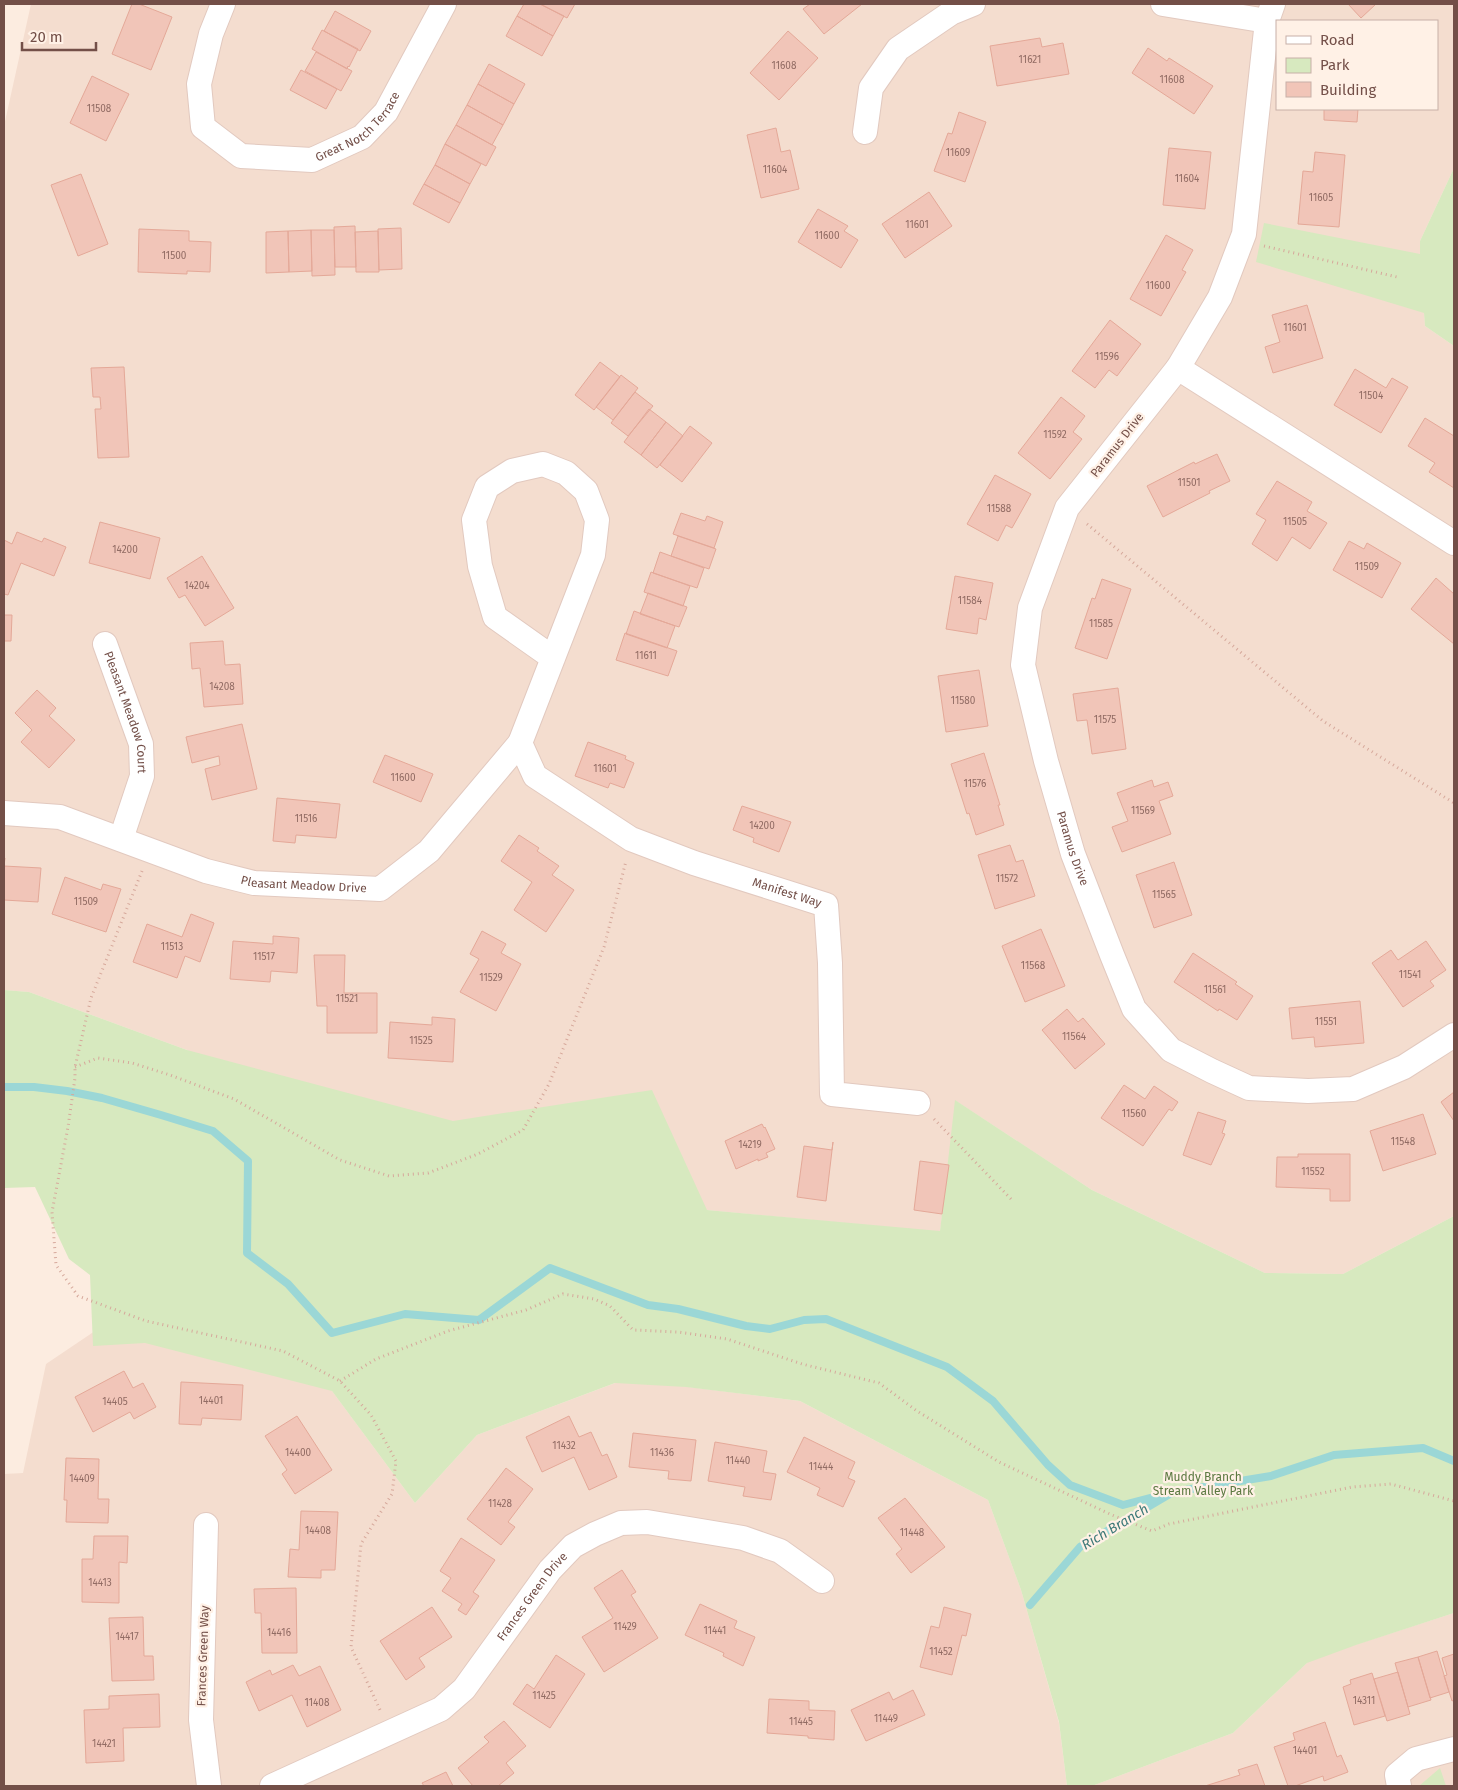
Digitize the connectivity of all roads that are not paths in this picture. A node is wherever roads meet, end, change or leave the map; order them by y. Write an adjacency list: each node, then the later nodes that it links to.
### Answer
1 (224, 4): 2 (street, Great Notch Terrace)
2 (444, 4)
3 (973, 4): 6 (street)
4 (1163, 4): 5 (street)
5 (1270, 13): 7 (street, Paramus Drive)
6 (865, 132)
7 (1178, 368): 8 (street); 14 (street, Paramus Drive)
8 (1454, 543)
9 (105, 644): 13 (street, Pleasant Meadow Court)
10 (553, 658): 10 (street, Pleasant Meadow Drive); 11 (street, Pleasant Meadow Drive)
11 (520, 743): 13 (street, Pleasant Meadow Drive); 15 (street, Manifest Way)
12 (4, 812): 13 (street, Pleasant Meadow Drive)
13 (121, 838)
14 (1454, 1035)
15 (918, 1103)
16 (206, 1525): 19 (street, Frances Green Way)
17 (822, 1581): 20 (street, Frances Green Drive)
18 (1454, 1748): 21 (street)
19 (209, 1786)
20 (272, 1786)
21 (1399, 1786)

